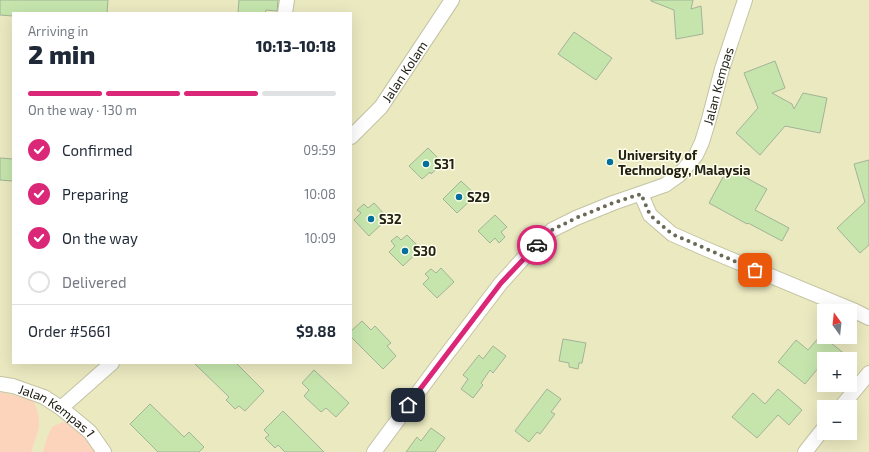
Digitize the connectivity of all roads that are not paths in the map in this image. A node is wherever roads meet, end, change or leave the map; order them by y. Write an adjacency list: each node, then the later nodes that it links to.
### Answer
1 (286, 0): 4 (street)
2 (452, 0): 5 (street, Jalan Kolam)
3 (745, 0): 6 (street, Jalan Kempas)
4 (285, 12)
5 (352, 136)
6 (641, 194): 7 (street); 15 (street, Jalan Kempas)
7 (869, 318)
8 (111, 364): 12 (street)
9 (869, 373): 11 (street)
10 (0, 384): 12 (street, Jalan Kempas 1)
11 (847, 400)
12 (61, 408): 14 (street, Jalan Kempas 1)
13 (817, 437): 16 (street)
14 (104, 452)
15 (374, 452)
16 (805, 452)

